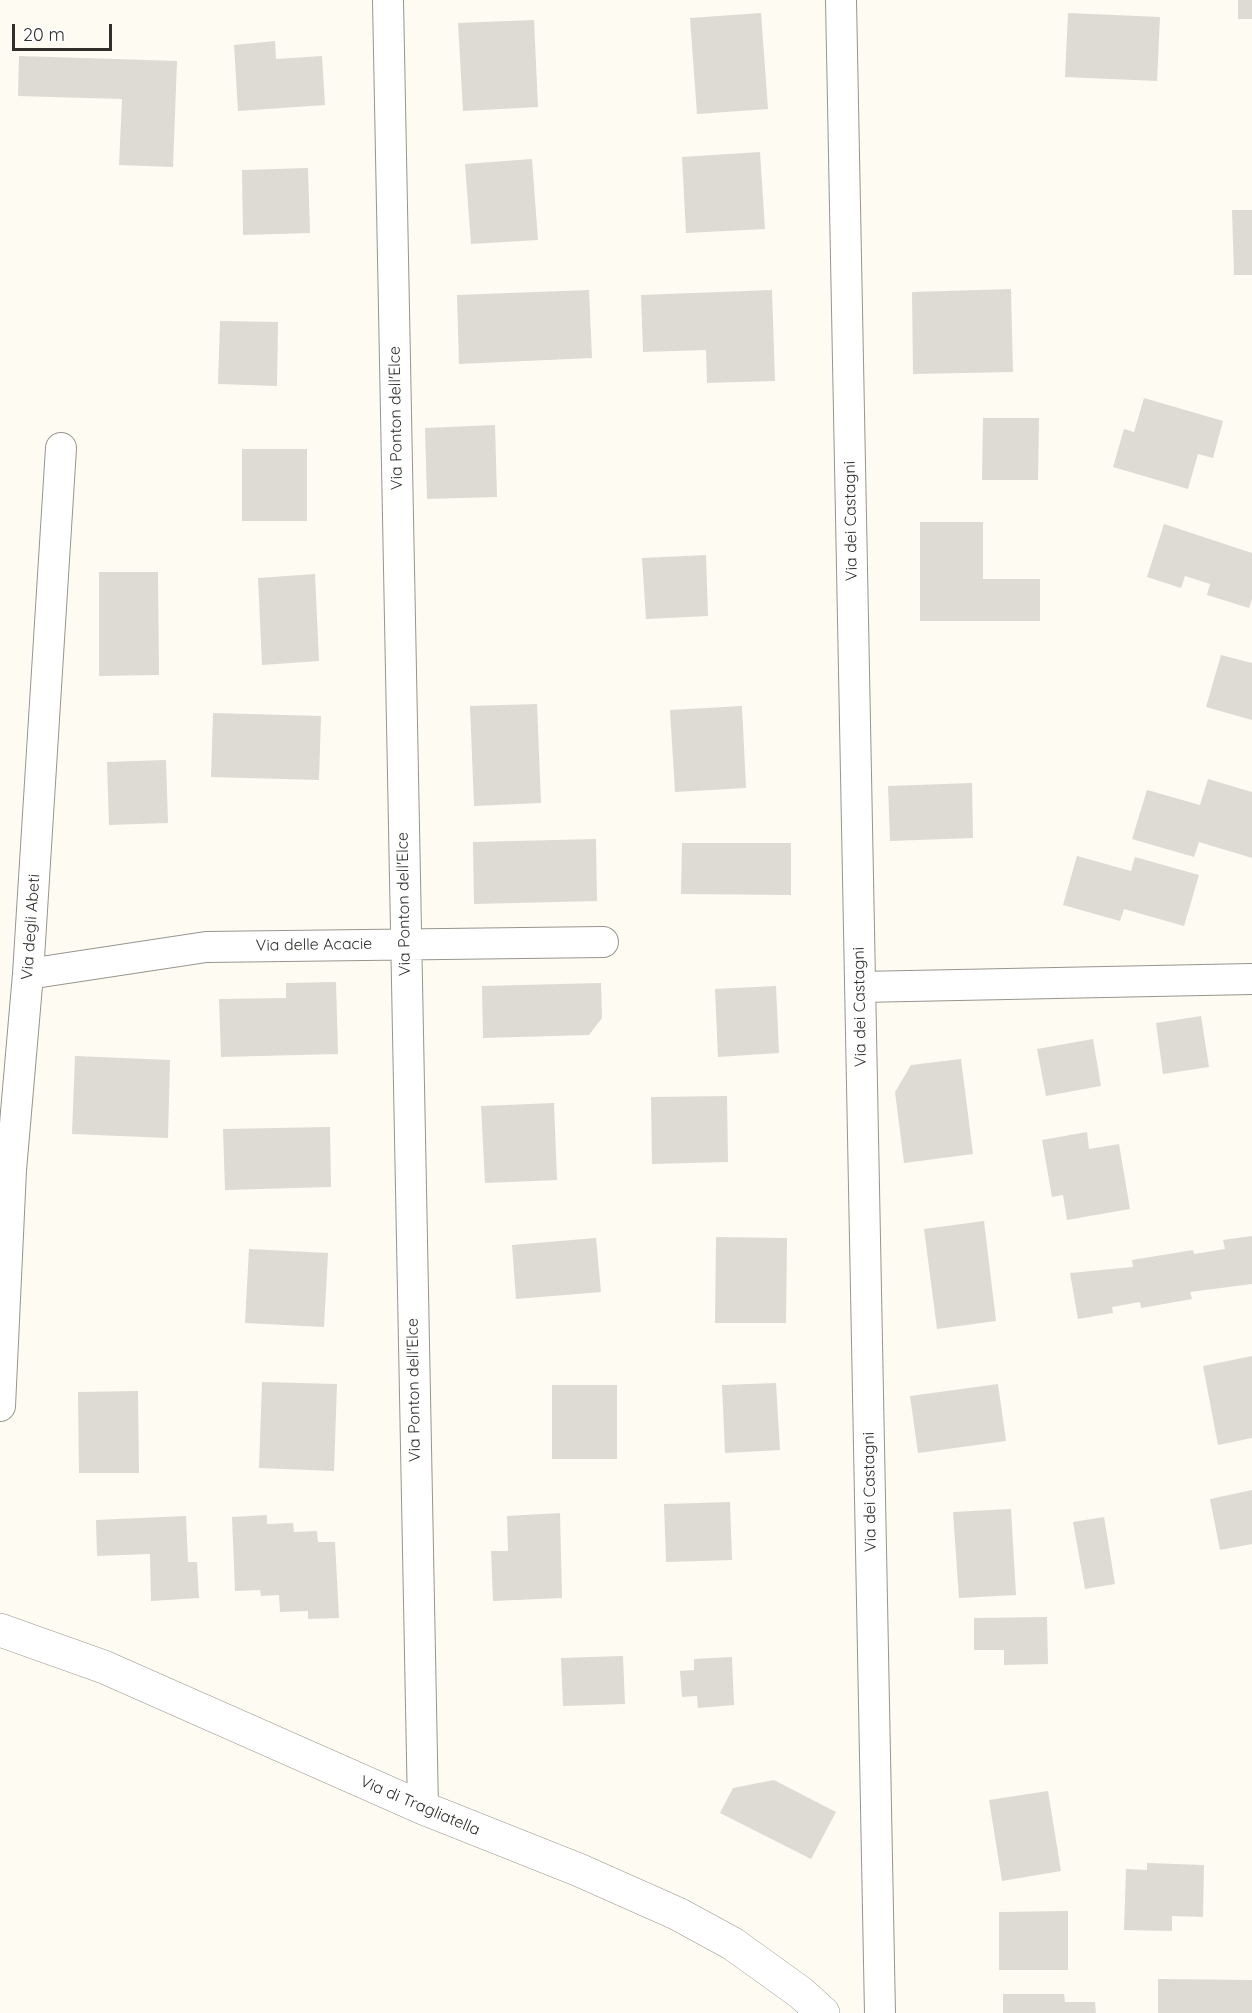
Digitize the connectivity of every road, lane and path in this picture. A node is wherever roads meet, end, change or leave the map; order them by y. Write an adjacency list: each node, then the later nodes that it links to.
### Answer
1 (388, 0): 4 (street, Via Ponton dell'Elce)
2 (841, 0): 8 (street, Via dei Castagni)
3 (61, 448): 6 (street, Via degli Abeti)
4 (405, 942): 5 (street, Via delle Acacie); 6 (street, Via delle Acacie); 12 (street, Via Ponton dell'Elce)
5 (603, 942)
6 (28, 974): 9 (street, Via degli Abeti)
7 (1252, 979): 8 (street)
8 (860, 987): 14 (street, Via dei Castagni)
9 (5, 1170): 10 (street, Via degli Abeti)
10 (0, 1406)
11 (0, 1630): 12 (street, Via di Tragliatella)
12 (423, 1808): 13 (street, Via di Tragliatella)
13 (823, 2013)
14 (880, 2013)

